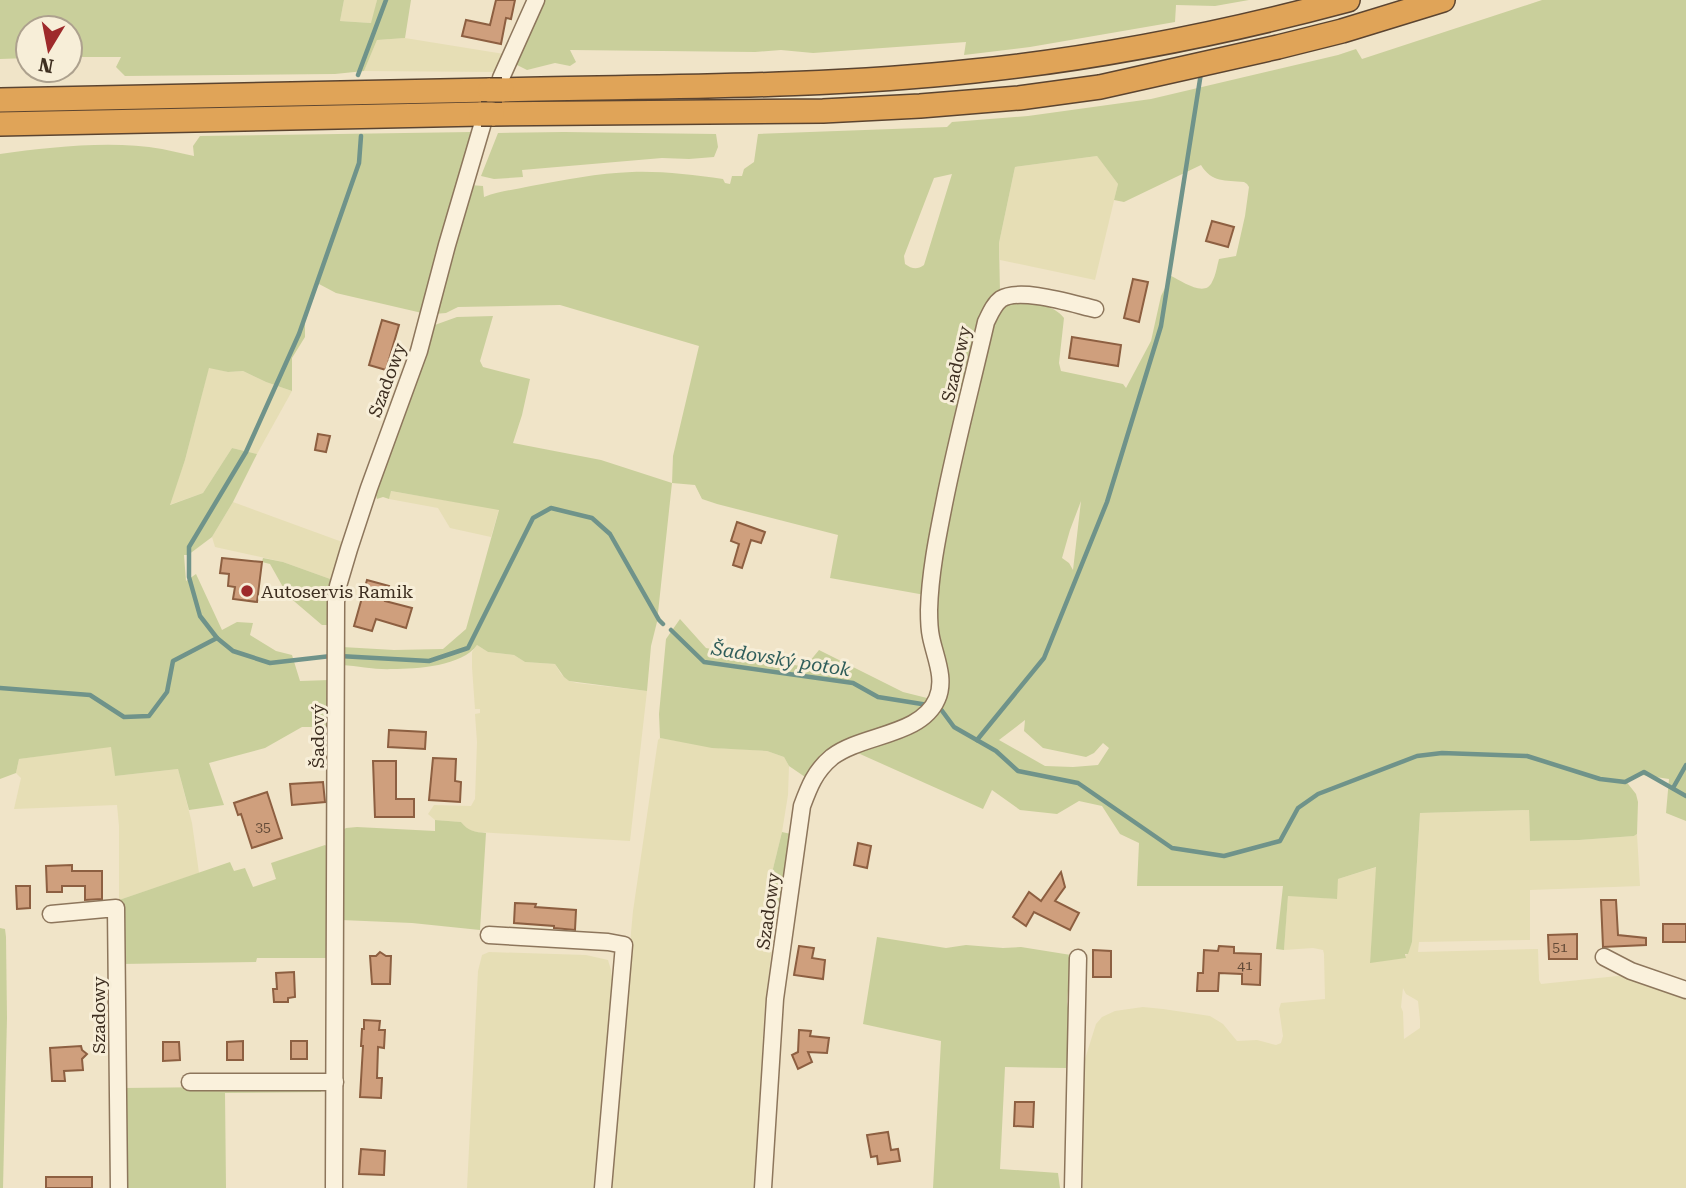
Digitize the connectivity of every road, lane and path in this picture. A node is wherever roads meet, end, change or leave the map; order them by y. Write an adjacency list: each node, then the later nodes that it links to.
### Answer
1 (536, 0): 4 (street)
2 (1348, 0): 4 (highway)
3 (1443, 0): 6 (highway)
4 (498, 86): 5 (highway)
5 (0, 100)
6 (485, 118): 7 (highway); 9 (street, Szadowy)
7 (0, 124)
8 (1095, 309): 20 (street, Szadowy)
9 (336, 647): 16 (street, Šadový)
10 (51, 914): 17 (street, Szadowy)
11 (489, 935): 19 (street)
12 (1604, 957): 14 (street)
13 (1078, 958): 21 (street)
14 (1686, 990)
15 (190, 1082): 16 (street)
16 (335, 1082): 18 (street)
17 (119, 1188)
18 (334, 1188)
19 (603, 1188)
20 (763, 1188)
21 (1073, 1188)

